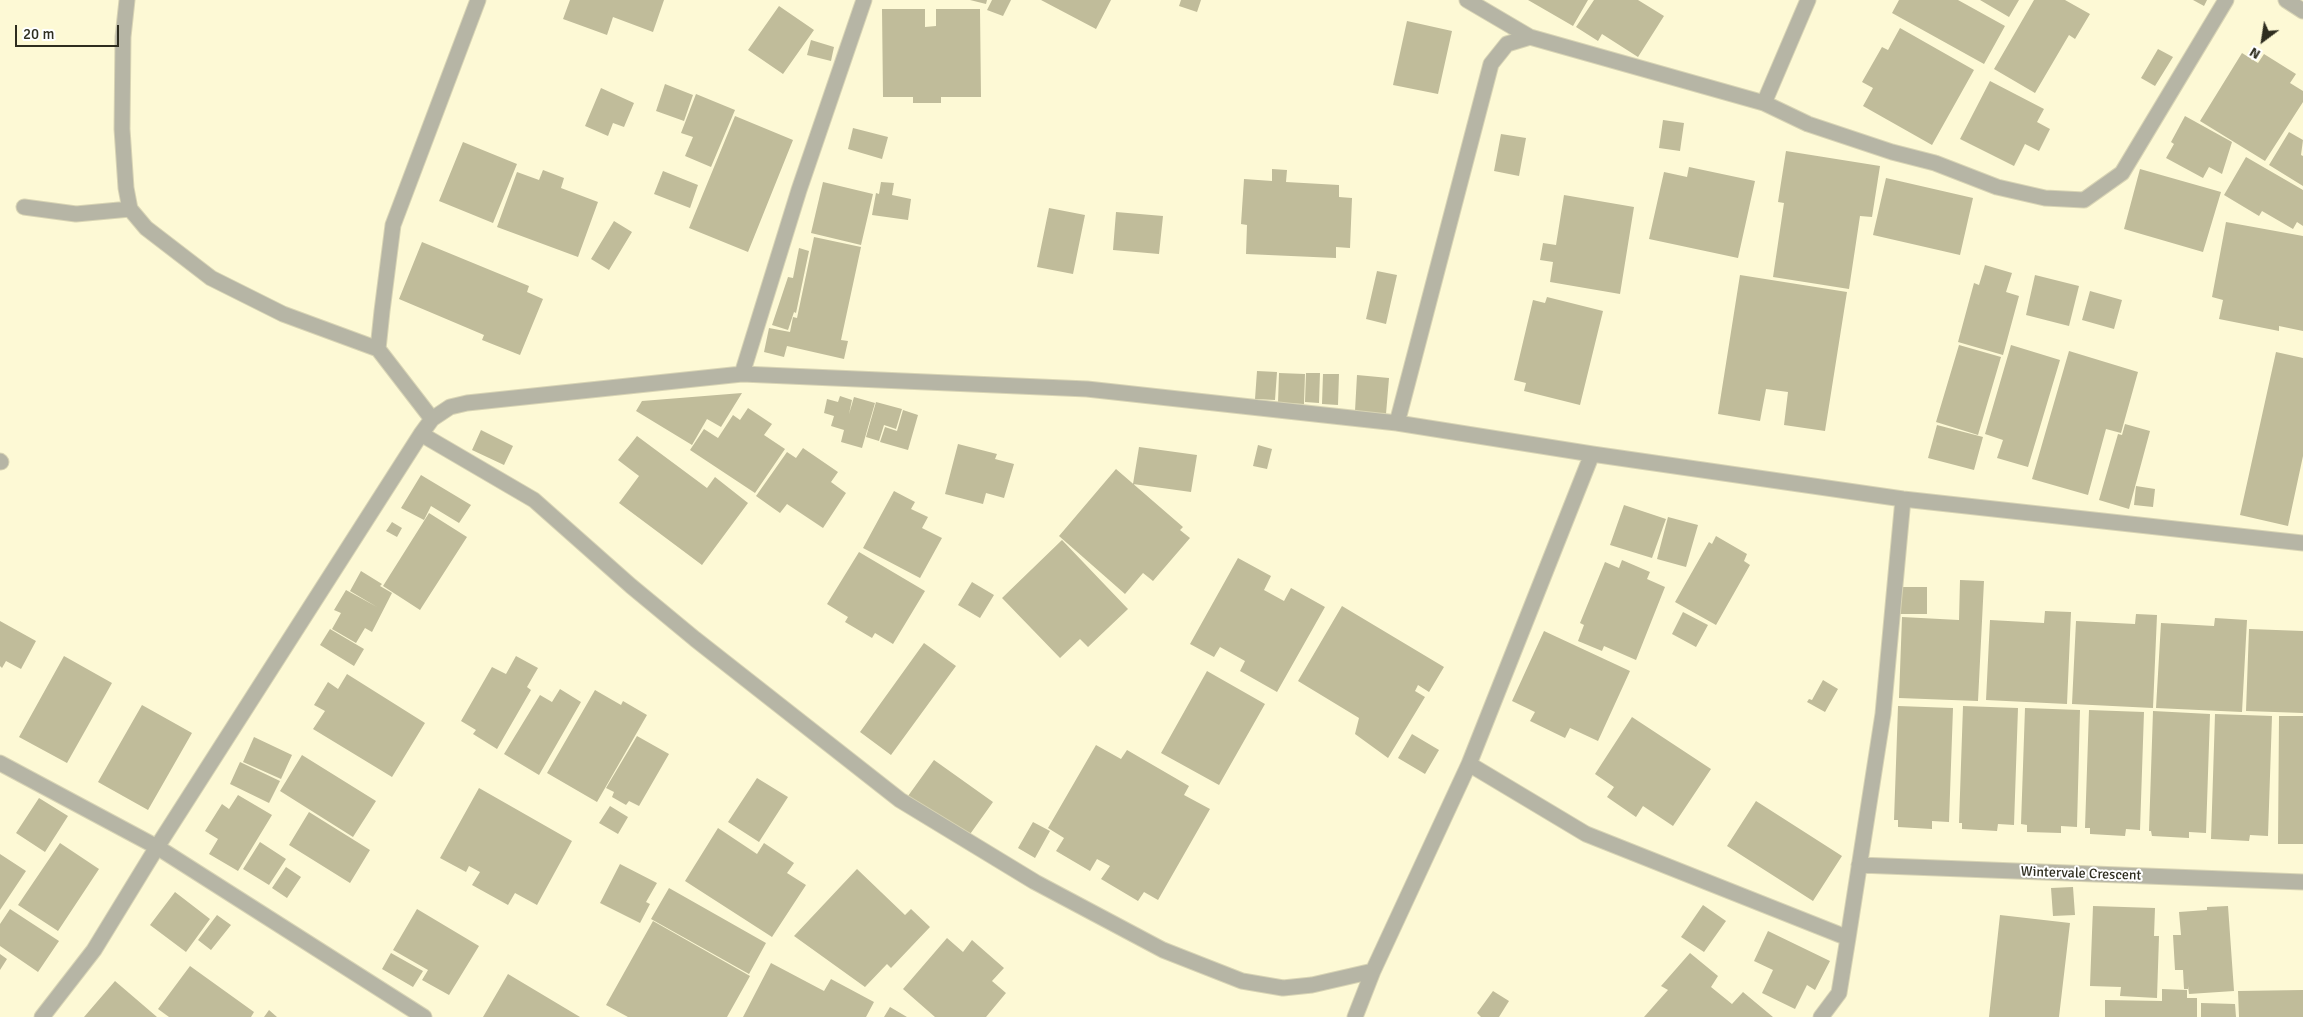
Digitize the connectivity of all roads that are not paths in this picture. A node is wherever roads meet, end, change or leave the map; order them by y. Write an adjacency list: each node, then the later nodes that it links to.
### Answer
1 (128, 0): 12 (street)
2 (478, 0): 13 (street)
3 (864, 0): 14 (street)
4 (1467, 0): 9 (street)
5 (1808, 0): 10 (street)
6 (2226, 0): 10 (street)
7 (2286, 0): 8 (street)
8 (2303, 11)
9 (1530, 37): 10 (street); 16 (street)
10 (1764, 103)
11 (24, 207): 12 (street)
12 (130, 209): 13 (street)
13 (378, 349): 15 (street)
14 (742, 374): 15 (street); 16 (street)
15 (432, 419): 17 (street)
16 (1397, 423): 18 (street)
17 (421, 434): 23 (street); 27 (street)
18 (1592, 454): 19 (street); 22 (street)
19 (1903, 499): 20 (street); 24 (street)
20 (2303, 543)
21 (0, 763): 23 (street)
22 (1468, 764): 26 (street); 27 (street)
23 (157, 847): 28 (street); 29 (street)
24 (1859, 865): 25 (street, Wintervale Crescent); 26 (street)
25 (2303, 882)
26 (1848, 938): 31 (street)
27 (1373, 971): 30 (street)
28 (42, 1017)
29 (424, 1017)
30 (1355, 1017)
31 (1821, 1017)

